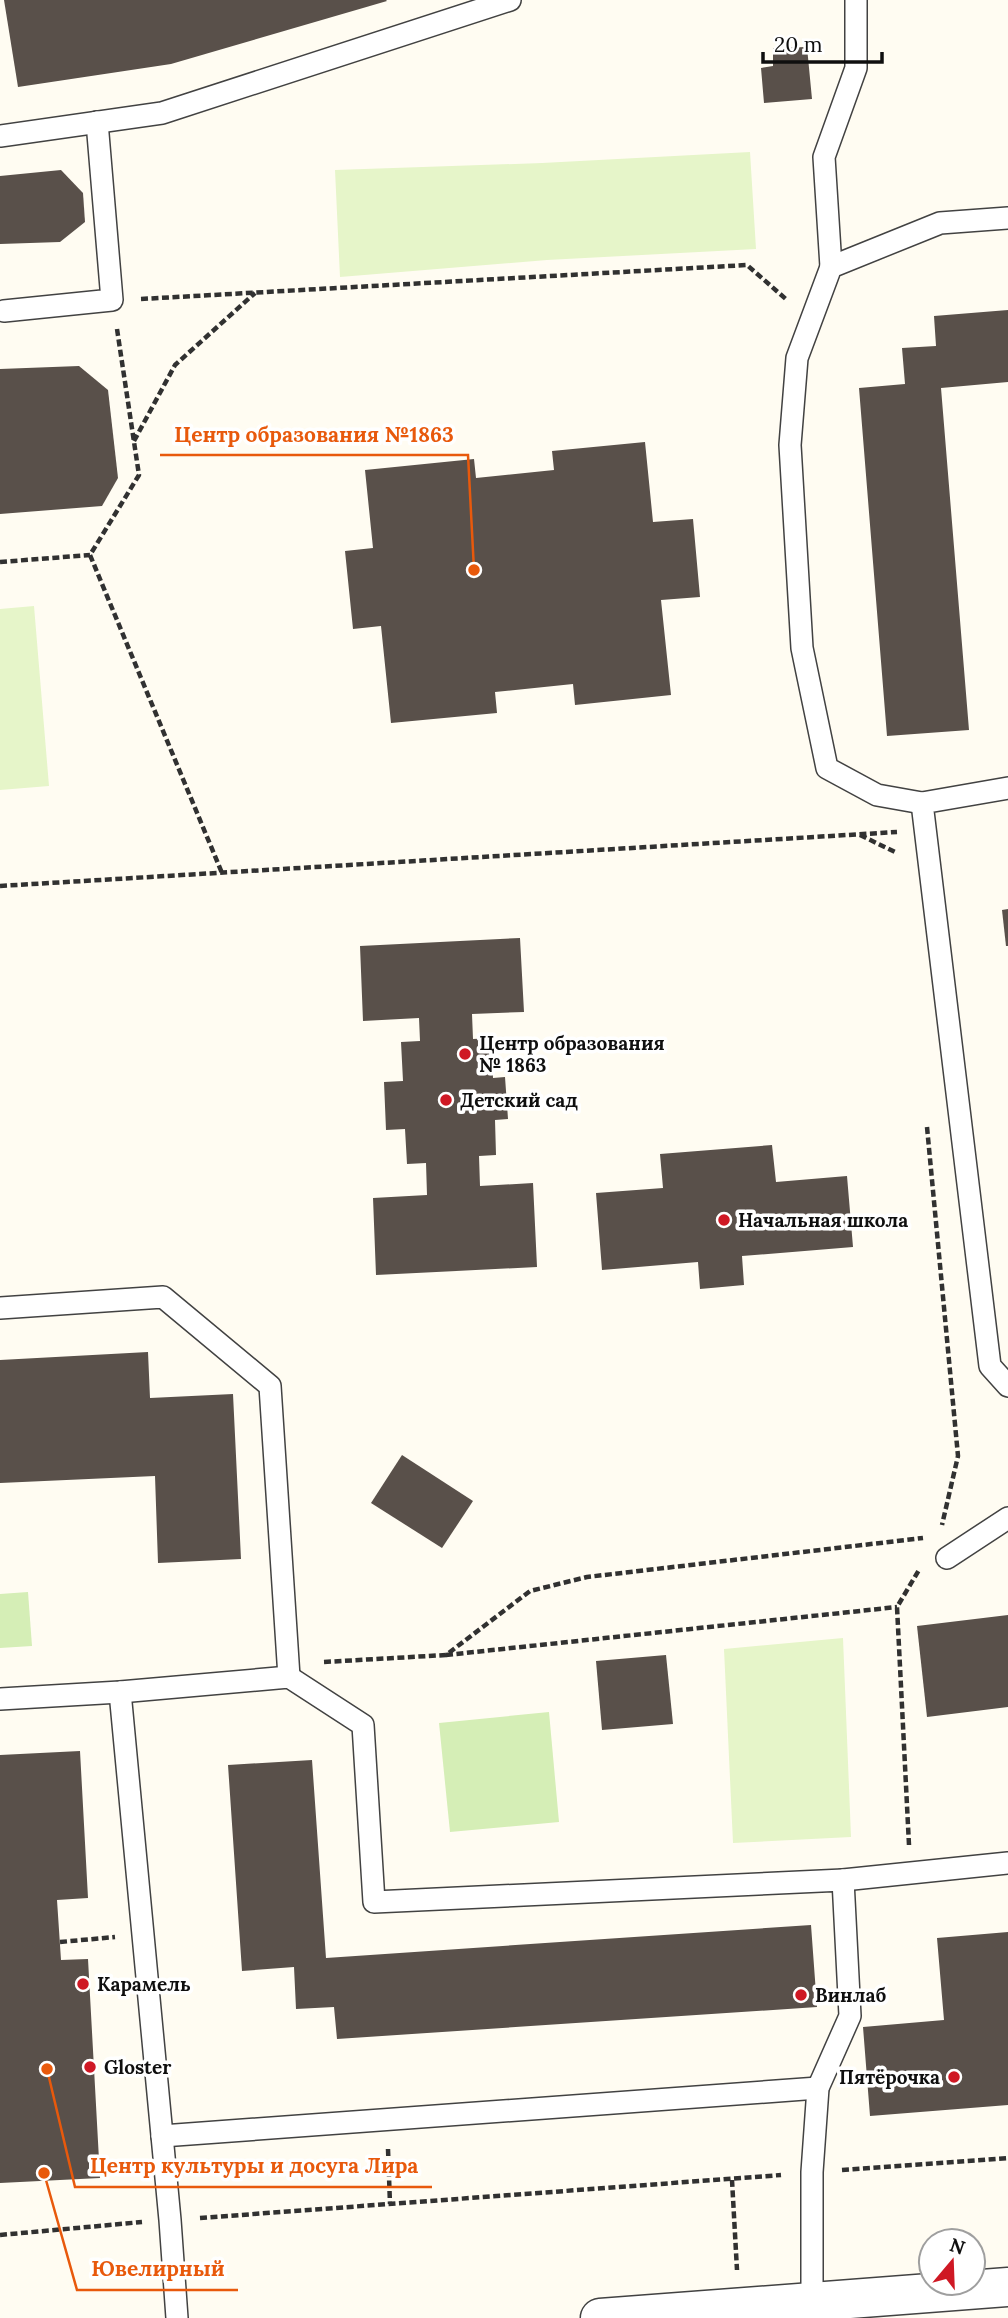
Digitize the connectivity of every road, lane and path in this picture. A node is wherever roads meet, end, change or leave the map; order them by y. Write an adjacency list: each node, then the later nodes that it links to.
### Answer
1 (510, 0): 3 (lane)
2 (856, 0): 6 (lane)
3 (97, 122): 4 (lane); 8 (lane)
4 (0, 136)
5 (1008, 218): 6 (lane)
6 (831, 267): 10 (lane)
7 (256, 293): 8 (path); 10 (path); 11 (path)
8 (112, 300): 9 (lane); 11 (path)
9 (4, 311)
10 (811, 321): 15 (lane)
11 (134, 442): 12 (path)
12 (90, 555): 13 (path); 19 (path)
13 (0, 562)
14 (1008, 788): 15 (lane)
15 (922, 803): 16 (lane)
16 (925, 831): 17 (path); 23 (lane)
17 (860, 835): 18 (path); 19 (path)
18 (901, 855)
19 (222, 873): 20 (path)
20 (0, 886)
21 (926, 1115): 25 (path)
22 (0, 1308): 29 (lane)
23 (1008, 1386)
24 (1008, 1518): 26 (lane)
25 (939, 1536): 26 (path); 27 (path); 28 (path)
26 (947, 1558)
27 (897, 1607): 28 (path); 33 (path)
28 (446, 1655): 29 (path)
29 (289, 1670): 30 (lane); 34 (lane)
30 (120, 1692): 31 (lane); 35 (lane)
31 (0, 1699)
32 (1008, 1863): 33 (lane)
33 (911, 1872): 34 (lane)
34 (843, 1880): 37 (lane)
35 (143, 1935): 36 (path); 39 (lane)
36 (60, 1942)
37 (818, 2088): 38 (lane); 41 (lane)
38 (387, 2119): 39 (lane); 43 (path)
39 (162, 2136): 44 (lane)
40 (1008, 2158): 41 (path)
41 (812, 2172): 42 (path); 47 (lane)
42 (732, 2180): 43 (path); 48 (path)
43 (390, 2204): 44 (path)
44 (170, 2220): 45 (path); 49 (lane)
45 (0, 2235)
46 (1008, 2287): 47 (street)
47 (812, 2302): 48 (street)
48 (739, 2307): 50 (street)
49 (177, 2318)
50 (600, 2318)

